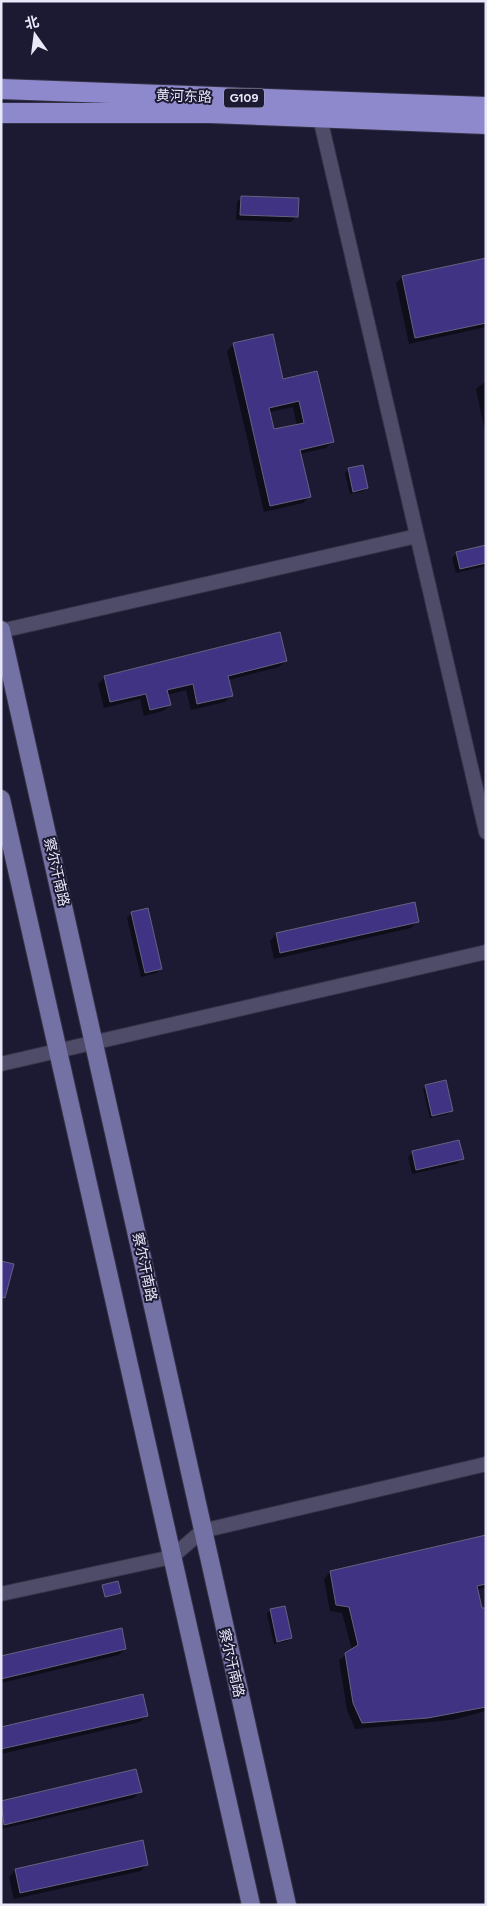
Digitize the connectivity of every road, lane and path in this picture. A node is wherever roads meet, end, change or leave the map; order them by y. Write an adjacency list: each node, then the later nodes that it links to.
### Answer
1 (1, 89): 2 (highway, 黄河东路 / G109)
2 (486, 107)
3 (1, 113): 4 (highway, 黄河东路 / G109)
4 (320, 118): 5 (highway, 黄河东路 / G109); 6 (street)
5 (486, 124)
6 (417, 536): 7 (street); 9 (street)
7 (1, 631): 11 (main road, 察尔汗南路)
8 (1, 799): 12 (main road)
9 (486, 832)
10 (486, 952): 11 (street)
11 (96, 1042): 12 (street); 15 (main road, 察尔汗南路)
12 (59, 1051): 13 (street); 16 (main road)
13 (1, 1064)
14 (486, 1464): 15 (street)
15 (202, 1531): 16 (street); 19 (main road, 察尔汗南路)
16 (172, 1557): 17 (street); 18 (main road)
17 (1, 1594)
18 (251, 1905)
19 (287, 1905)

